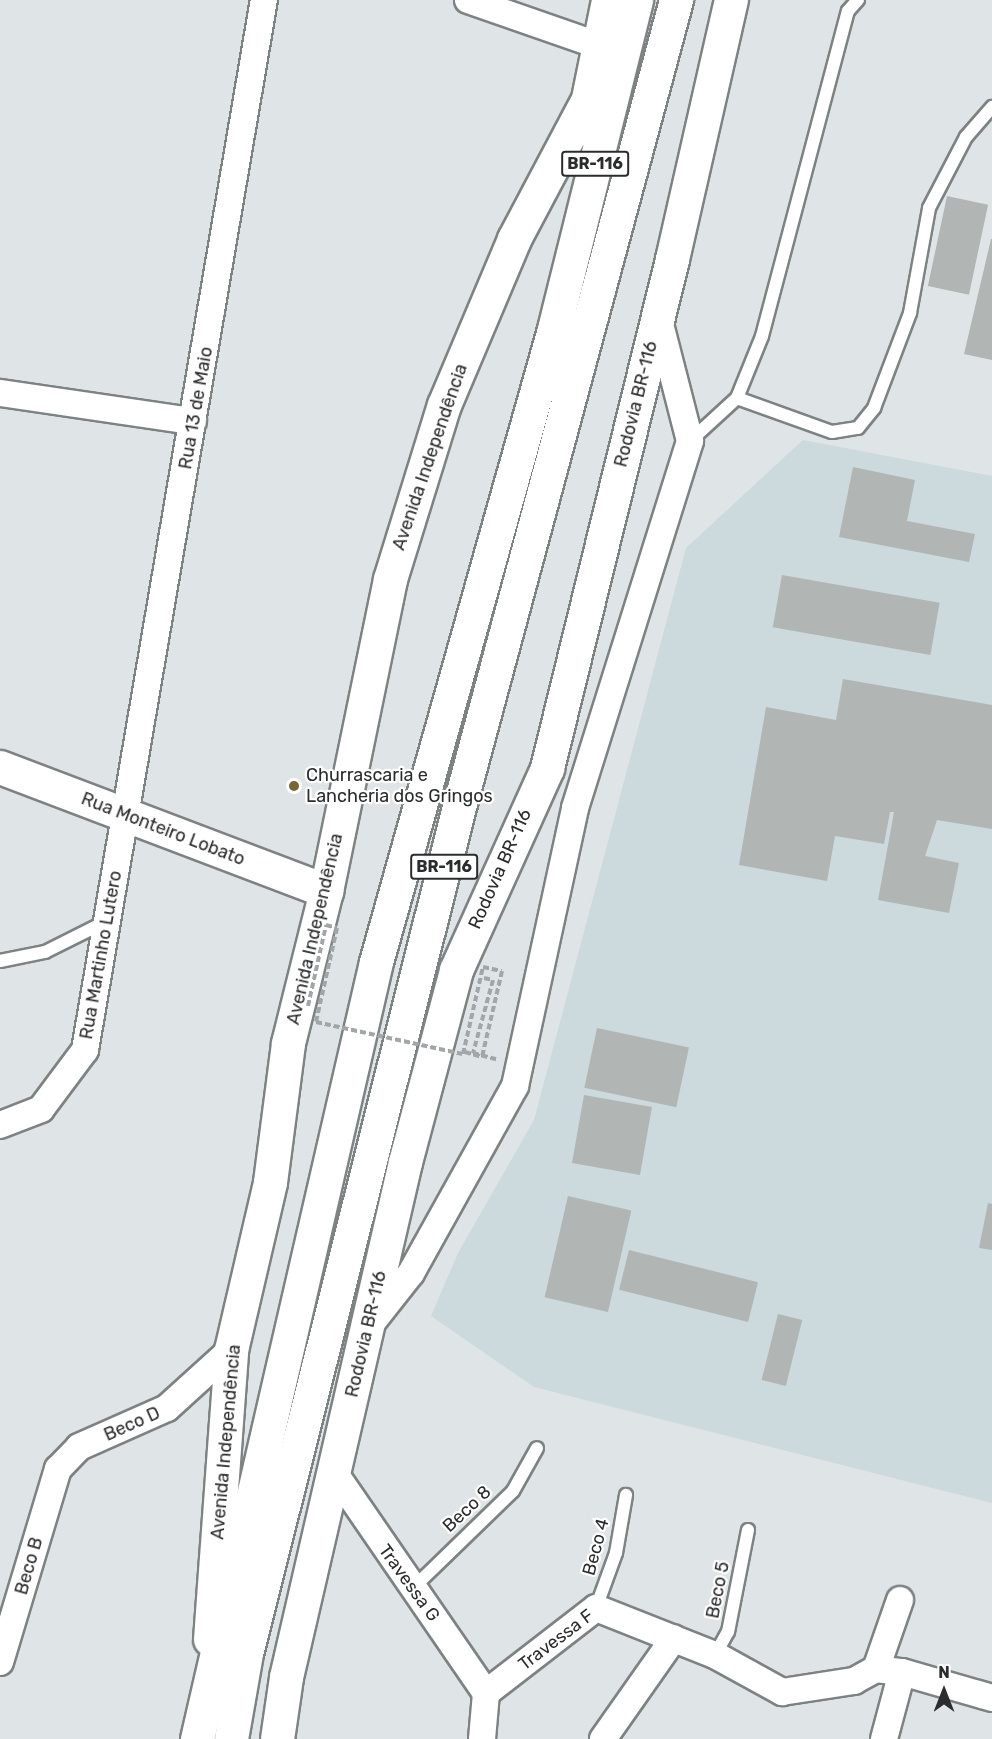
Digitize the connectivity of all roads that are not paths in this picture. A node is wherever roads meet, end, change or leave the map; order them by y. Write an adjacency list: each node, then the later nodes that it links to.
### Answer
1 (264, 0): 15 (street, Rua 13 de Maio)
2 (468, 0): 8 (street)
3 (608, 0): 8 (main road, Avenida Independência)
4 (636, 0): 12 (main road, BR-116)
5 (676, 0): 42 (main road, Rodovia BR-116 / BR-116)
6 (731, 0): 11 (main road, Rodovia BR-116)
7 (858, 0): 14 (lane)
8 (597, 45): 9 (main road, Avenida Independência)
9 (585, 105): 12 (main road, Avenida Independência); 19 (main road, Avenida Independência)
10 (992, 107): 14 (lane)
11 (658, 315): 16 (street); 23 (main road, Rodovia BR-116)
12 (554, 329): 38 (main road, BR-116)
13 (0, 393): 15 (street)
14 (737, 398): 16 (lane)
15 (193, 421): 18 (street, Rua 13 de Maio)
16 (690, 441): 23 (street)
17 (0, 767): 18 (main road, Rua Monteiro Lobato)
18 (126, 815): 19 (main road, Rua Monteiro Lobato); 20 (street, Rua Martinho Lutero)
19 (326, 891): 24 (main road, Avenida Independência)
20 (107, 921): 21 (lane); 22 (street, Rua Martinho Lutero)
21 (0, 961)
22 (0, 1125)
23 (368, 1328): 27 (main road, Rodovia BR-116)
24 (231, 1350): 26 (street, Beco D); 38 (main road, Avenida Independência)
25 (537, 1448): 30 (lane, Beco 8)
26 (57, 1469): 34 (street, Beco B)
27 (334, 1472): 30 (street, Travessa G); 43 (main road, Rodovia BR-116)
28 (626, 1495): 32 (lane, Beco 4)
29 (748, 1530): 35 (lane, Beco 5)
30 (412, 1589): 39 (street, Travessa G)
31 (900, 1600): 36 (street)
32 (596, 1608): 33 (street, Travessa F); 39 (street, Travessa F)
33 (674, 1638): 35 (street, Travessa F); 45 (street)
34 (3, 1645)
35 (715, 1655): 36 (street, Travessa F)
36 (876, 1669): 37 (street)
37 (902, 1672): 40 (street); 46 (street)
38 (207, 1682): 41 (main road, BR-116)
39 (486, 1693): 44 (street)
40 (992, 1698)
41 (197, 1739)
42 (231, 1739)
43 (277, 1739)
44 (482, 1739)
45 (603, 1739)
46 (884, 1739)

